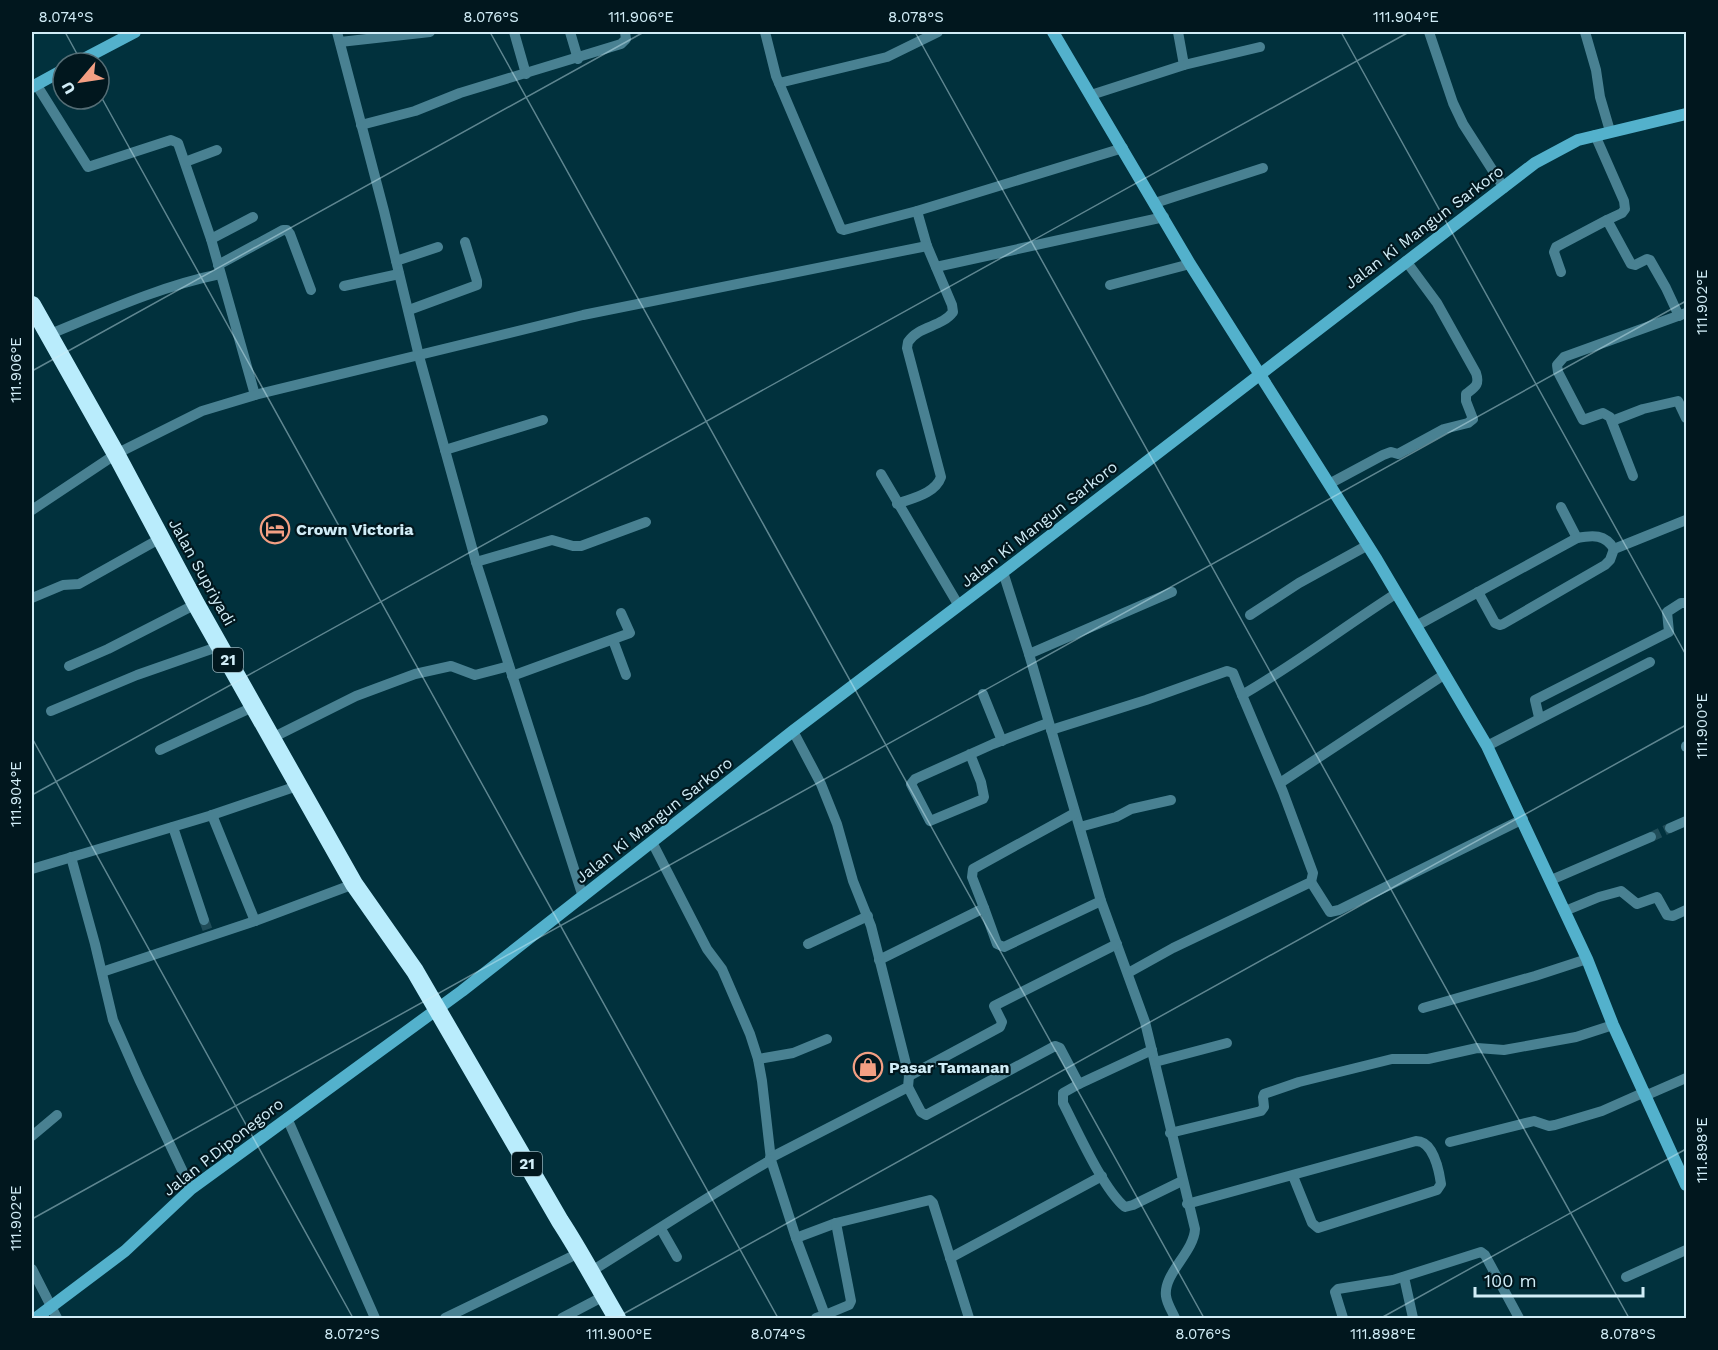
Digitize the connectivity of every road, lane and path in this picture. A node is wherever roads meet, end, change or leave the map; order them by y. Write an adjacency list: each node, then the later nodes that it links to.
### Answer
1 (135, 32): 14 (main road)
2 (430, 32): 12 (street)
3 (514, 32): 17 (street)
4 (570, 32): 15 (street)
5 (625, 32): 15 (street)
6 (765, 32): 19 (street)
7 (938, 32): 19 (street)
8 (1053, 32): 21 (main road)
9 (1178, 32): 16 (street)
10 (1429, 32): 30 (street)
11 (1585, 32): 24 (street)
12 (338, 37): 23 (street)
13 (1260, 47): 16 (street)
14 (99, 51)
15 (578, 59): 17 (street)
16 (1184, 65): 21 (street)
17 (526, 74): 23 (street)
18 (51, 77): 20 (main road)
19 (779, 83): 32 (street)
20 (34, 86): 28 (street)
21 (1091, 95): 26 (main road)
22 (1686, 114): 24 (main road, Jalan Ki Mangun Sarkoro)
23 (361, 125): 40 (street)
24 (1610, 131): 25 (main road, Jalan Ki Mangun Sarkoro)
25 (1595, 135): 30 (main road, Jalan Ki Mangun Sarkoro); 35 (street)
26 (1123, 147): 31 (main road); 32 (street)
27 (217, 150): 28 (street)
28 (185, 162): 36 (street)
29 (1263, 168): 31 (street)
30 (1504, 188): 41 (main road, Jalan Ki Mangun Sarkoro)
31 (1155, 202): 34 (main road)
32 (917, 211): 38 (street)
33 (254, 217): 36 (street)
34 (1164, 217): 42 (main road); 43 (street)
35 (1607, 220): 45 (street); 52 (street)
36 (211, 239): 44 (street)
37 (465, 242): 51 (street)
38 (927, 246): 43 (street); 54 (street)
39 (438, 247): 40 (street)
40 (396, 261): 46 (street)
41 (1406, 261): 55 (main road, Jalan Ki Mangun Sarkoro); 65 (street)
42 (1190, 264): 47 (street); 55 (main road)
43 (936, 267): 66 (street)
44 (219, 270): 49 (street); 53 (street); 56 (street)
45 (1562, 272)
46 (399, 274): 48 (street); 51 (street)
47 (1110, 285)
48 (344, 286)
49 (310, 290)
50 (32, 306): 53 (highway, Jalan Supriyadi / 21)
51 (408, 310): 54 (street)
52 (1683, 315): 60 (street)
53 (48, 335): 62 (highway, Jalan Supriyadi / 21)
54 (419, 356): 56 (street); 61 (street)
55 (1259, 374): 65 (main road); 76 (main road, Jalan Ki Mangun Sarkoro)
56 (255, 395): 62 (street)
57 (1682, 400): 58 (street); 60 (street)
58 (1686, 418)
59 (543, 420): 61 (street)
60 (1612, 421): 64 (street)
61 (445, 450): 75 (street)
62 (116, 454): 68 (street); 71 (highway, Jalan Supriyadi / 21)
63 (881, 474): 66 (street)
64 (1634, 476)
65 (1329, 484): 73 (main road)
66 (897, 504): 83 (street)
67 (1561, 507): 72 (street)
68 (32, 510)
69 (1686, 520): 74 (street)
70 (646, 522): 75 (street)
71 (161, 538): 80 (street); 82 (highway, Jalan Supriyadi / 21)
72 (1577, 538): 74 (street); 78 (street)
73 (1368, 545): 79 (main road); 85 (street)
74 (1614, 549): 78 (street)
75 (476, 562): 92 (street)
76 (1003, 573): 83 (main road, Jalan Ki Mangun Sarkoro); 89 (street)
77 (1172, 592): 89 (street)
78 (1478, 592): 86 (street)
79 (1397, 593): 86 (main road); 96 (street)
80 (32, 598)
81 (1686, 603): 99 (street)
82 (196, 604): 88 (highway, Jalan Supriyadi / 21); 91 (street)
83 (959, 606): 101 (main road, Jalan Ki Mangun Sarkoro)
84 (621, 613): 87 (street)
85 (1250, 615)
86 (1416, 626): 93 (main road)
87 (613, 639): 92 (street); 94 (street)
88 (220, 646): 97 (highway, Jalan Supriyadi / 21); 98 (street)
89 (1029, 654): 100 (street)
90 (1650, 662): 99 (street)
91 (69, 666)
92 (511, 671): 102 (street); 124 (street)
93 (1445, 674): 104 (main road); 107 (street)
94 (626, 675)
95 (983, 694): 103 (street)
96 (1242, 695): 100 (street); 107 (street)
97 (255, 706): 102 (highway, Jalan Supriyadi / 21); 105 (street)
98 (51, 711)
99 (1539, 717): 104 (street)
100 (1050, 727): 103 (street); 110 (street)
101 (793, 731): 118 (main road, Jalan Ki Mangun Sarkoro); 129 (street)
102 (272, 738): 108 (highway, Jalan Supriyadi / 21)
103 (1002, 741): 106 (street)
104 (1487, 746): 112 (main road)
105 (160, 750)
106 (970, 754): 106 (street)
107 (1280, 783): 122 (street)
108 (300, 785): 111 (street); 123 (highway, Jalan Supriyadi / 21)
109 (1171, 800): 114 (street)
110 (1075, 813): 114 (street); 126 (street)
111 (212, 815): 115 (street); 131 (street)
112 (1523, 819): 121 (main road); 122 (street)
113 (1686, 821): 116 (street)
114 (1080, 826): 125 (street)
115 (173, 827): 119 (street); 130 (street)
116 (1670, 828)
117 (1651, 837): 121 (street)
118 (652, 842): 124 (main road, Jalan Ki Mangun Sarkoro); 144 (street)
119 (71, 857): 120 (street); 136 (street)
120 (32, 869)
121 (1551, 880): 128 (main road)
122 (1311, 882): 137 (street)
123 (354, 884): 131 (street); 139 (highway, Jalan Supriyadi / 21)
124 (583, 897): 139 (main road, Jalan Ki Mangun Sarkoro)
125 (1101, 901): 126 (street); 133 (street)
126 (984, 908): 135 (street)
127 (1686, 910): 128 (street)
128 (1565, 911): 134 (main road)
129 (868, 916): 132 (street); 135 (street)
130 (204, 920)
131 (255, 921): 136 (street)
132 (808, 944)
133 (1117, 944): 137 (street); 147 (street)
134 (1587, 959): 138 (street); 140 (main road)
135 (879, 960): 147 (street)
136 (102, 972): 160 (street)
137 (1128, 973): 143 (street)
138 (1423, 1008)
139 (437, 1009): 151 (main road, Jalan P.Diponegoro); 166 (highway, 21)
140 (1613, 1025): 149 (main road); 152 (street)
141 (826, 1039): 144 (street)
142 (1227, 1043): 145 (street)
143 (1152, 1050): 145 (street); 148 (street)
144 (758, 1059): 155 (street)
145 (1155, 1062): 152 (street)
146 (1686, 1078): 149 (street)
147 (908, 1082): 148 (street); 155 (street)
148 (1078, 1084): 156 (street)
149 (1646, 1094): 154 (street); 159 (main road)
150 (57, 1115): 153 (street)
151 (287, 1118): 160 (main road, Jalan P.Diponegoro); 177 (street)
152 (1170, 1133): 158 (street)
153 (32, 1136)
154 (1450, 1142)
155 (770, 1159): 163 (street); 164 (street)
156 (1102, 1176): 158 (street); 168 (street)
157 (1293, 1176): 157 (street); 161 (street)
158 (1182, 1181): 161 (street)
159 (1686, 1185)
160 (191, 1189): 174 (main road, Jalan P.Diponegoro)
161 (1187, 1204): 182 (street)
162 (836, 1223): 164 (street); 168 (street); 175 (street)
163 (661, 1229): 167 (street); 170 (street)
164 (796, 1238): 175 (street)
165 (1686, 1250): 172 (street)
166 (580, 1252): 170 (highway, 21); 178 (street)
167 (677, 1257)
168 (950, 1258): 181 (street)
169 (32, 1269): 174 (street)
170 (590, 1272): 173 (highway, 21)
171 (1404, 1277): 183 (street); 184 (street); 185 (street)
172 (1626, 1277)
173 (604, 1296): 179 (street); 180 (highway, 21)
174 (55, 1313): 176 (main road, Jalan P.Diponegoro)
175 (820, 1317)
176 (36, 1318)
177 (375, 1318)
178 (445, 1318)
179 (562, 1318)
180 (617, 1318)
181 (969, 1318)
182 (1175, 1318)
183 (1343, 1318)
184 (1413, 1318)
185 (1519, 1318)

